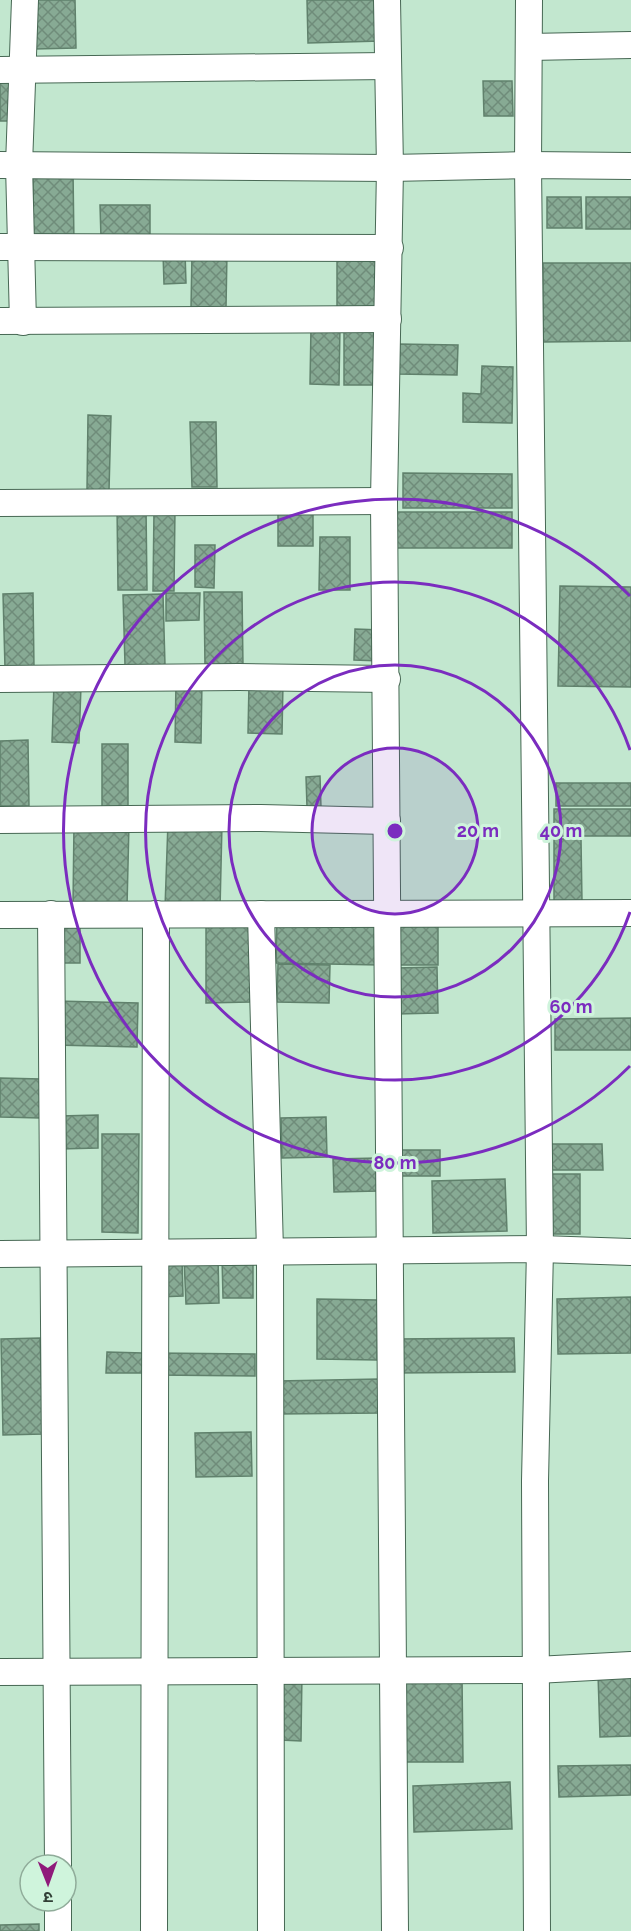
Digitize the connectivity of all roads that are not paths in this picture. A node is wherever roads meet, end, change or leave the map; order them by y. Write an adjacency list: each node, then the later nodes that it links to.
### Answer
1 (25, 0): 7 (street)
2 (387, 0): 6 (street)
3 (529, 0): 5 (street)
4 (631, 45): 5 (street)
5 (529, 47): 9 (street)
6 (388, 66): 7 (street); 11 (street)
7 (11, 70): 8 (street)
8 (9, 165): 11 (street); 12 (street)
9 (528, 165): 10 (street); 11 (street); 22 (street)
10 (631, 166)
11 (390, 168): 13 (street)
12 (11, 248): 13 (street); 15 (street)
13 (390, 248): 14 (street)
14 (388, 319): 15 (street); 16 (street)
15 (11, 322)
16 (384, 501): 17 (street); 19 (street)
17 (0, 503)
18 (0, 679): 19 (street)
19 (387, 679): 21 (street)
20 (0, 820): 21 (street)
21 (387, 821): 27 (street)
22 (538, 913): 23 (street); 27 (street); 29 (street)
23 (631, 913)
24 (51, 914): 25 (street); 28 (street); 34 (street)
25 (156, 914): 26 (street); 32 (street)
26 (261, 914): 27 (street); 31 (street)
27 (387, 914): 30 (street)
28 (0, 915)
29 (540, 1249): 30 (street); 33 (street); 38 (street)
30 (389, 1250): 31 (street); 37 (street)
31 (270, 1251): 32 (street); 39 (street)
32 (156, 1252): 34 (street); 42 (street)
33 (631, 1252)
34 (53, 1253): 35 (street); 41 (street)
35 (0, 1254)
36 (631, 1665): 38 (street)
37 (393, 1670): 38 (street); 39 (street); 48 (street)
38 (536, 1670): 49 (street)
39 (271, 1671): 42 (street); 47 (street)
40 (0, 1672): 41 (street)
41 (56, 1672): 42 (street); 43 (street)
42 (153, 1672): 46 (street)
43 (58, 1853)
44 (58, 1913): 45 (street)
45 (58, 1931)
46 (154, 1931)
47 (272, 1931)
48 (394, 1931)
49 (537, 1931)

